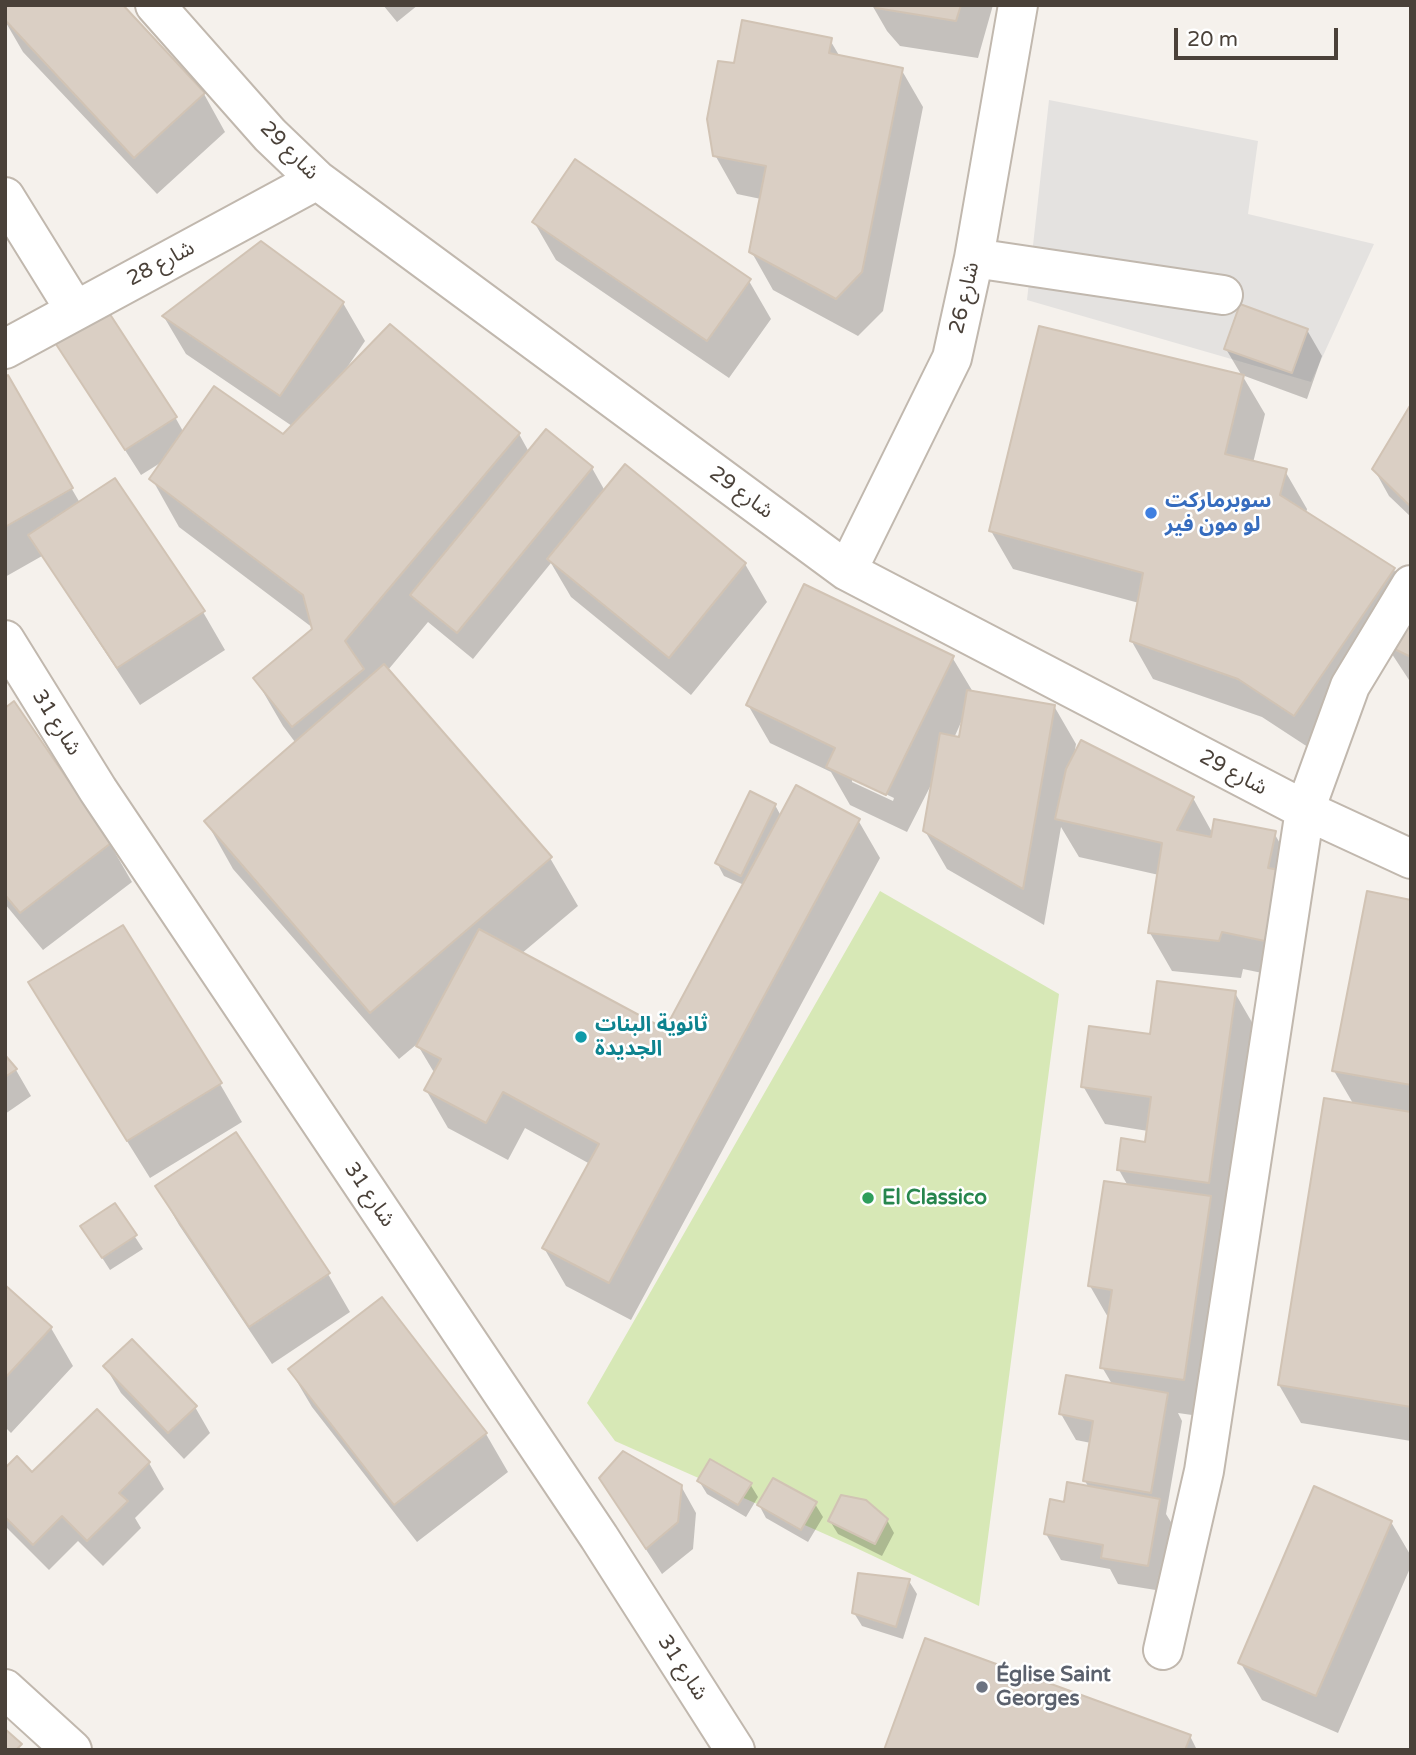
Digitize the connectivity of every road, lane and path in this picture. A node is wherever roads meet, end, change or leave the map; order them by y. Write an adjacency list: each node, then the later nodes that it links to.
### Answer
1 (155, 5): 3 (street, شارع 29)
2 (1018, 5): 5 (street, شارع 26)
3 (317, 180): 7 (street, شارع 28); 9 (street, شارع 29)
4 (5, 197): 7 (street)
5 (974, 258): 6 (street); 9 (street, شارع 26)
6 (1223, 295)
7 (75, 310): 8 (street, شارع 28)
8 (5, 349)
9 (847, 571): 12 (street, شارع 29)
10 (1411, 585): 12 (street)
11 (5, 640): 17 (street, شارع 31)
12 (1305, 810): 13 (street, شارع 29); 14 (street)
13 (1411, 859)
14 (1163, 1650)
15 (5, 1689): 16 (street)
16 (72, 1750)
17 (735, 1750)

